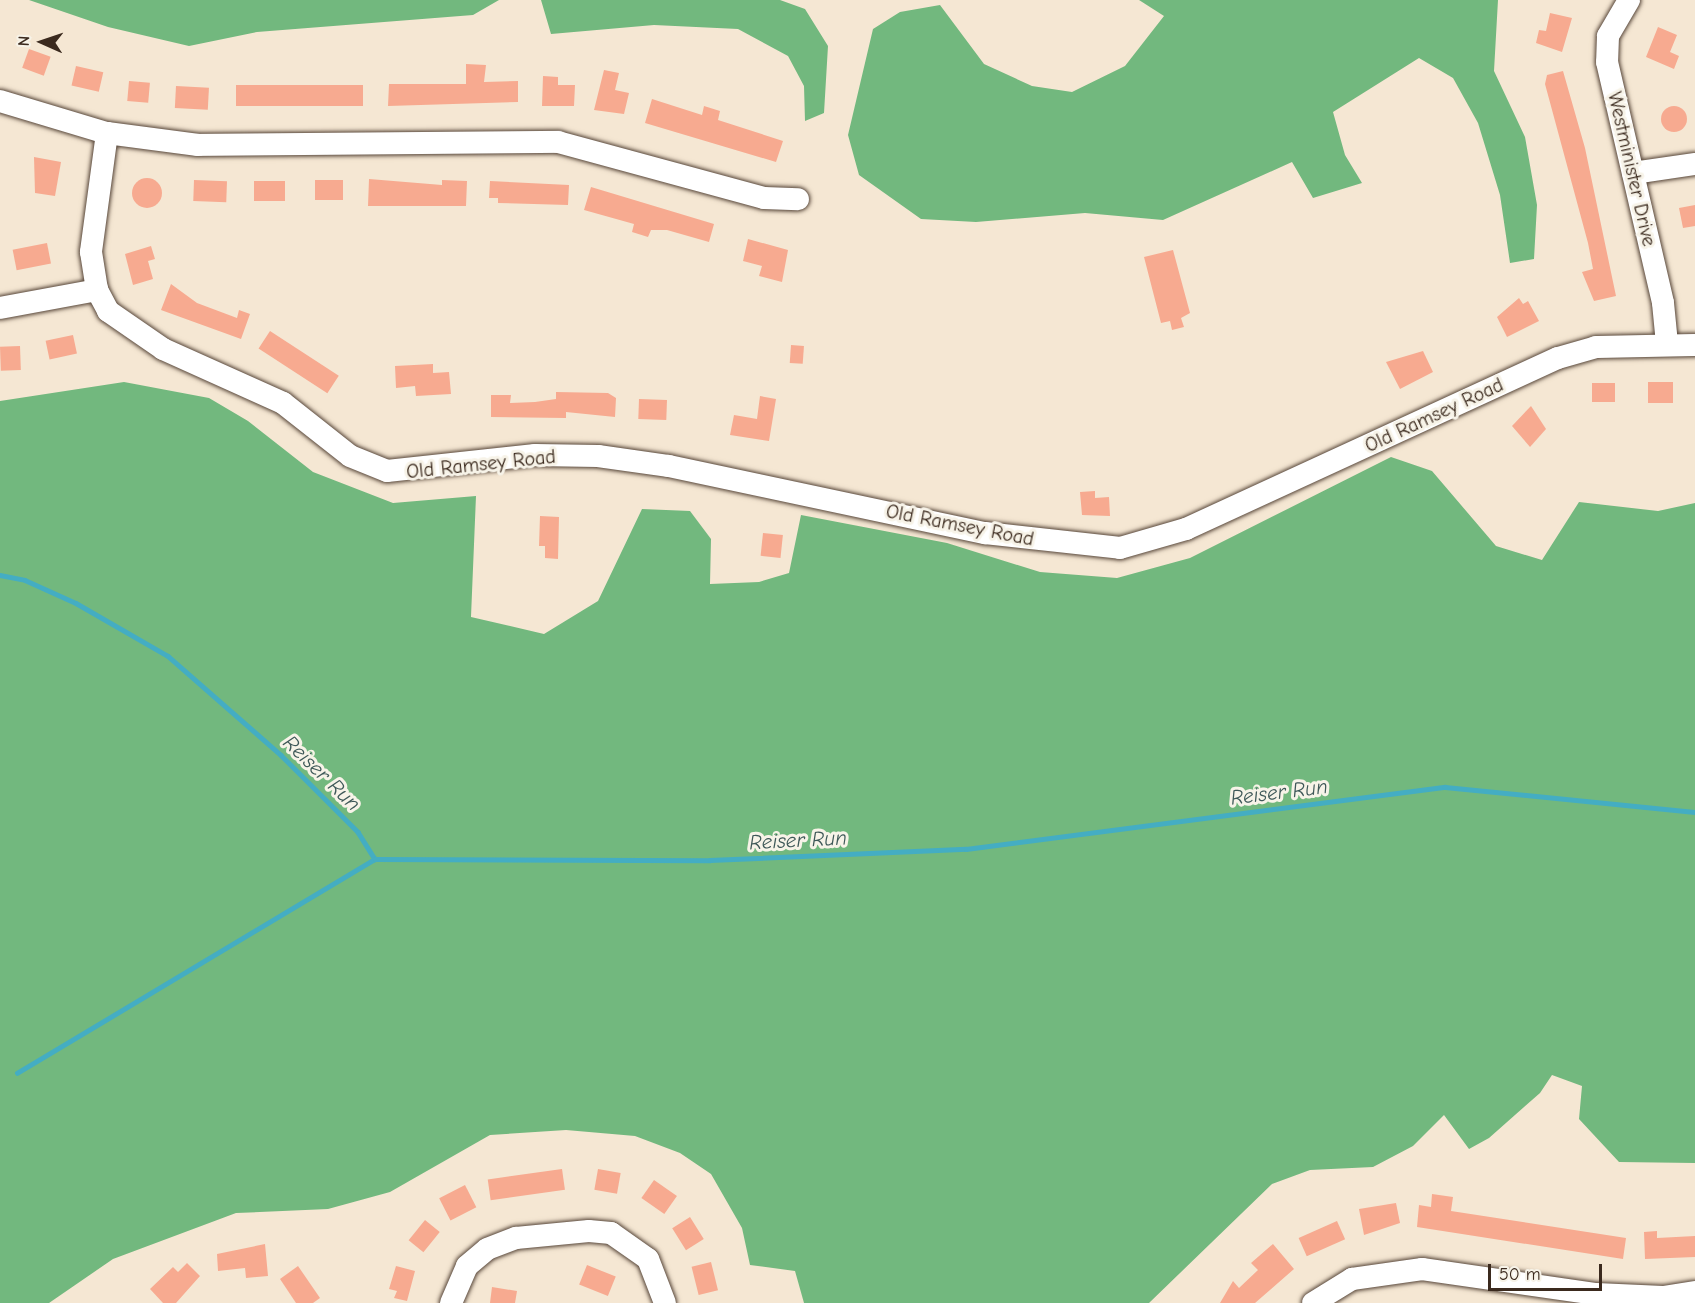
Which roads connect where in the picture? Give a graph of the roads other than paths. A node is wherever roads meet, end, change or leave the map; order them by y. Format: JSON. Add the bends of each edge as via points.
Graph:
{"nodes":[{"id":1,"x":1629,"y":0,"type":"edge"},
{"id":2,"x":0,"y":101,"type":"edge"},
{"id":3,"x":107,"y":133,"type":"junction"},
{"id":4,"x":1695,"y":164,"type":"edge"},
{"id":5,"x":1633,"y":173,"type":"junction"},
{"id":6,"x":798,"y":200,"type":"dead end"},
{"id":7,"x":97,"y":290,"type":"junction"},
{"id":8,"x":0,"y":308,"type":"edge"},
{"id":9,"x":1667,"y":344,"type":"junction"},
{"id":10,"x":1695,"y":345,"type":"edge"},
{"id":11,"x":1695,"y":1292,"type":"edge"},
{"id":12,"x":451,"y":1303,"type":"edge"},
{"id":13,"x":665,"y":1303,"type":"edge"},
{"id":14,"x":1313,"y":1303,"type":"edge"}],
"edges":[{"from":1,"to":5,"type":"street","name":"Westminister Drive","via":[[1608,36],[1607,62]]},
{"from":2,"to":3,"type":"street"},
{"from":3,"to":6,"type":"street","via":[[198,145],[558,142],[764,198]]},
{"from":3,"to":7,"type":"street","via":[[92,223]]},
{"from":4,"to":5,"type":"street"},
{"from":5,"to":9,"type":"street","name":"Westminister Drive","via":[[1663,303]]},
{"from":7,"to":8,"type":"street"},
{"from":7,"to":9,"type":"street","name":"Old Ramsey Road","via":[[125,328],[163,350],[283,403],[365,464],[412,472],[535,455],[598,456],[669,466],[985,533],[1120,548],[1186,529],[1558,358],[1596,347]]},
{"from":9,"to":10,"type":"street","name":"Old Ramsey Road"},
{"from":11,"to":14,"type":"street","via":[[1663,1297],[1596,1294],[1422,1269],[1352,1279]]},
{"from":12,"to":13,"type":"street","via":[[467,1266],[487,1249],[516,1238],[589,1231],[611,1233],[648,1259]]}]}
